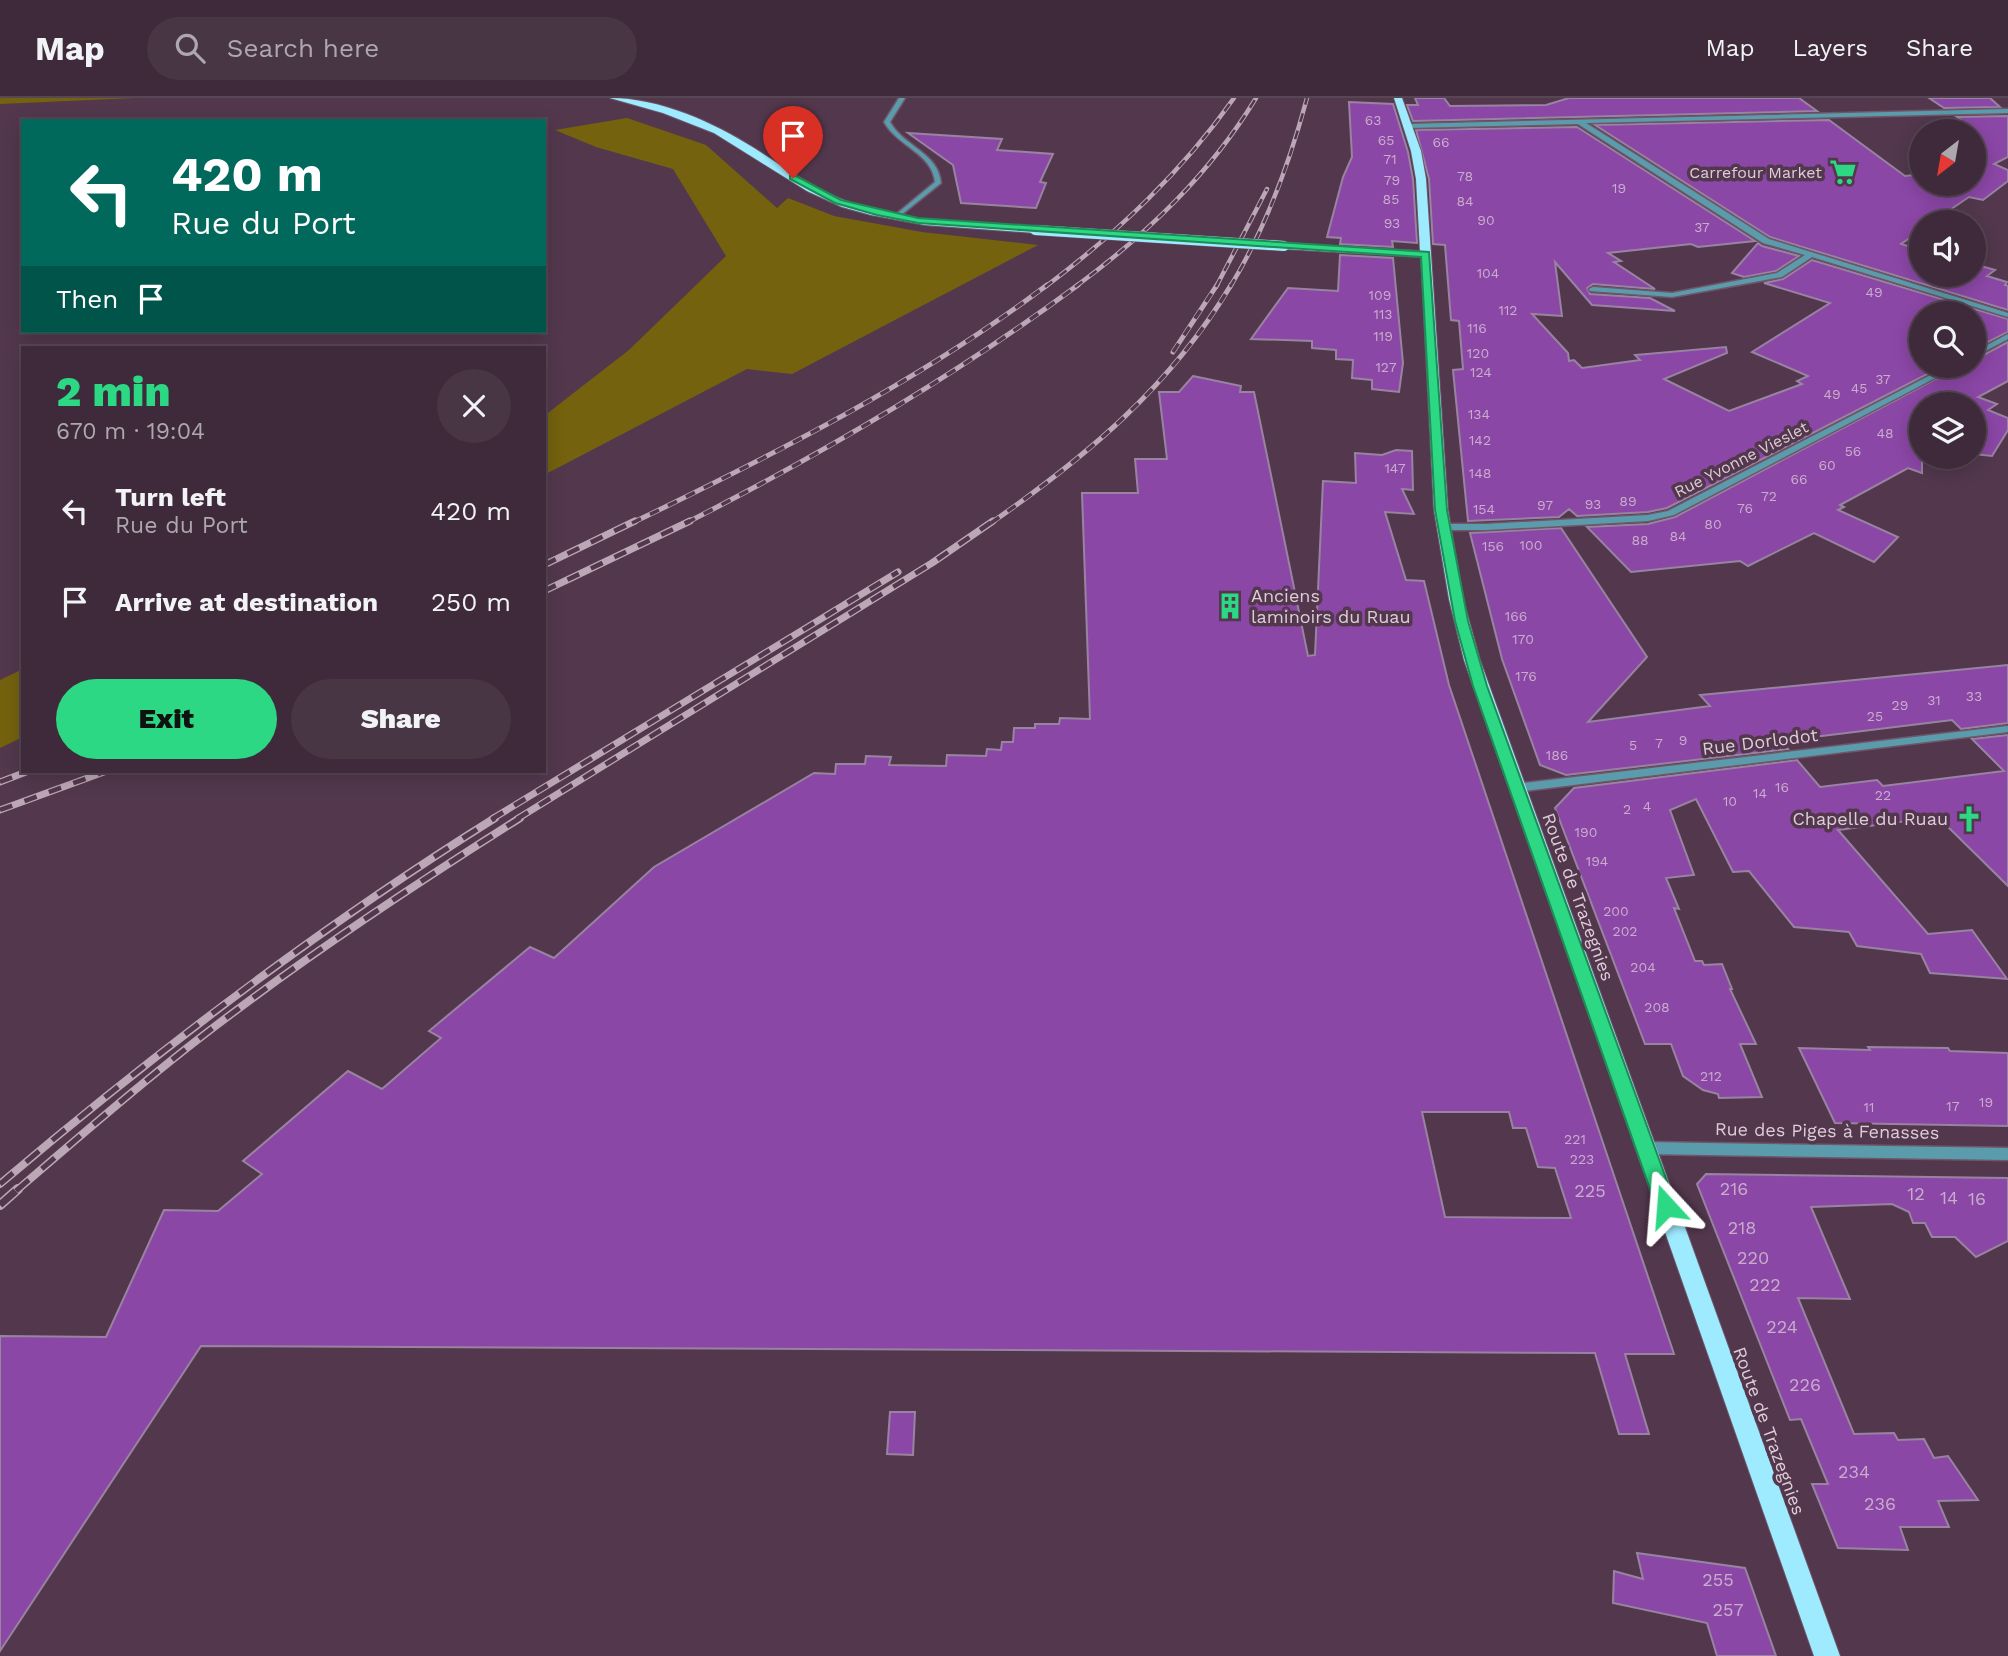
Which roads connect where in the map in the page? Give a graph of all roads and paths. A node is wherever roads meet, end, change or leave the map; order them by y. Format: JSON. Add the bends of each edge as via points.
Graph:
{"nodes":[{"id":1,"x":614,"y":98,"type":"edge"},
{"id":2,"x":902,"y":98,"type":"edge"},
{"id":3,"x":1398,"y":98,"type":"edge"},
{"id":4,"x":2008,"y":111,"type":"edge"},
{"id":5,"x":1578,"y":121,"type":"junction"},
{"id":6,"x":1408,"y":126,"type":"junction"},
{"id":7,"x":896,"y":217,"type":"junction"},
{"id":8,"x":1426,"y":254,"type":"junction"},
{"id":9,"x":1811,"y":256,"type":"junction"},
{"id":10,"x":1592,"y":289,"type":"dead end"},
{"id":11,"x":2008,"y":314,"type":"edge"},
{"id":12,"x":2008,"y":336,"type":"edge"},
{"id":13,"x":1986,"y":348,"type":"edge"},
{"id":14,"x":1931,"y":378,"type":"edge"},
{"id":15,"x":1443,"y":527,"type":"junction"},
{"id":16,"x":2008,"y":729,"type":"edge"},
{"id":17,"x":1516,"y":788,"type":"junction"},
{"id":18,"x":1646,"y":1148,"type":"junction"},
{"id":19,"x":2008,"y":1154,"type":"edge"},
{"id":20,"x":1827,"y":1656,"type":"edge"}],
"edges":[{"from":1,"to":7,"type":"main road","via":[[704,126],[747,147],[819,194]]},
{"from":2,"to":7,"type":"street","via":[[887,121],[891,132],[932,163],[939,183]]},
{"from":3,"to":6,"type":"main road","name":"Route de Trazegnies"},
{"from":4,"to":5,"type":"street"},
{"from":5,"to":6,"type":"street"},
{"from":5,"to":9,"type":"street","via":[[1766,241]]},
{"from":6,"to":8,"type":"main road","name":"Route de Trazegnies","via":[[1421,179]]},
{"from":7,"to":8,"type":"main road","bridge":true},
{"from":8,"to":15,"type":"main road","name":"Route de Trazegnies"},
{"from":9,"to":10,"type":"street","via":[[1779,275],[1672,295]]},
{"from":9,"to":11,"type":"street"},
{"from":12,"to":13,"type":"street"},
{"from":14,"to":15,"type":"street","name":"Rue Yvonne Vieslet","via":[[1671,513],[1648,518]]},
{"from":15,"to":17,"type":"main road","name":"Route de Trazegnies","via":[[1472,660]]},
{"from":16,"to":17,"type":"street","name":"Rue Dorlodot"},
{"from":17,"to":18,"type":"main road","name":"Route de Trazegnies"},
{"from":18,"to":19,"type":"street","name":"Rue des Piges à Fenasses"},
{"from":18,"to":20,"type":"main road","name":"Route de Trazegnies"}]}
